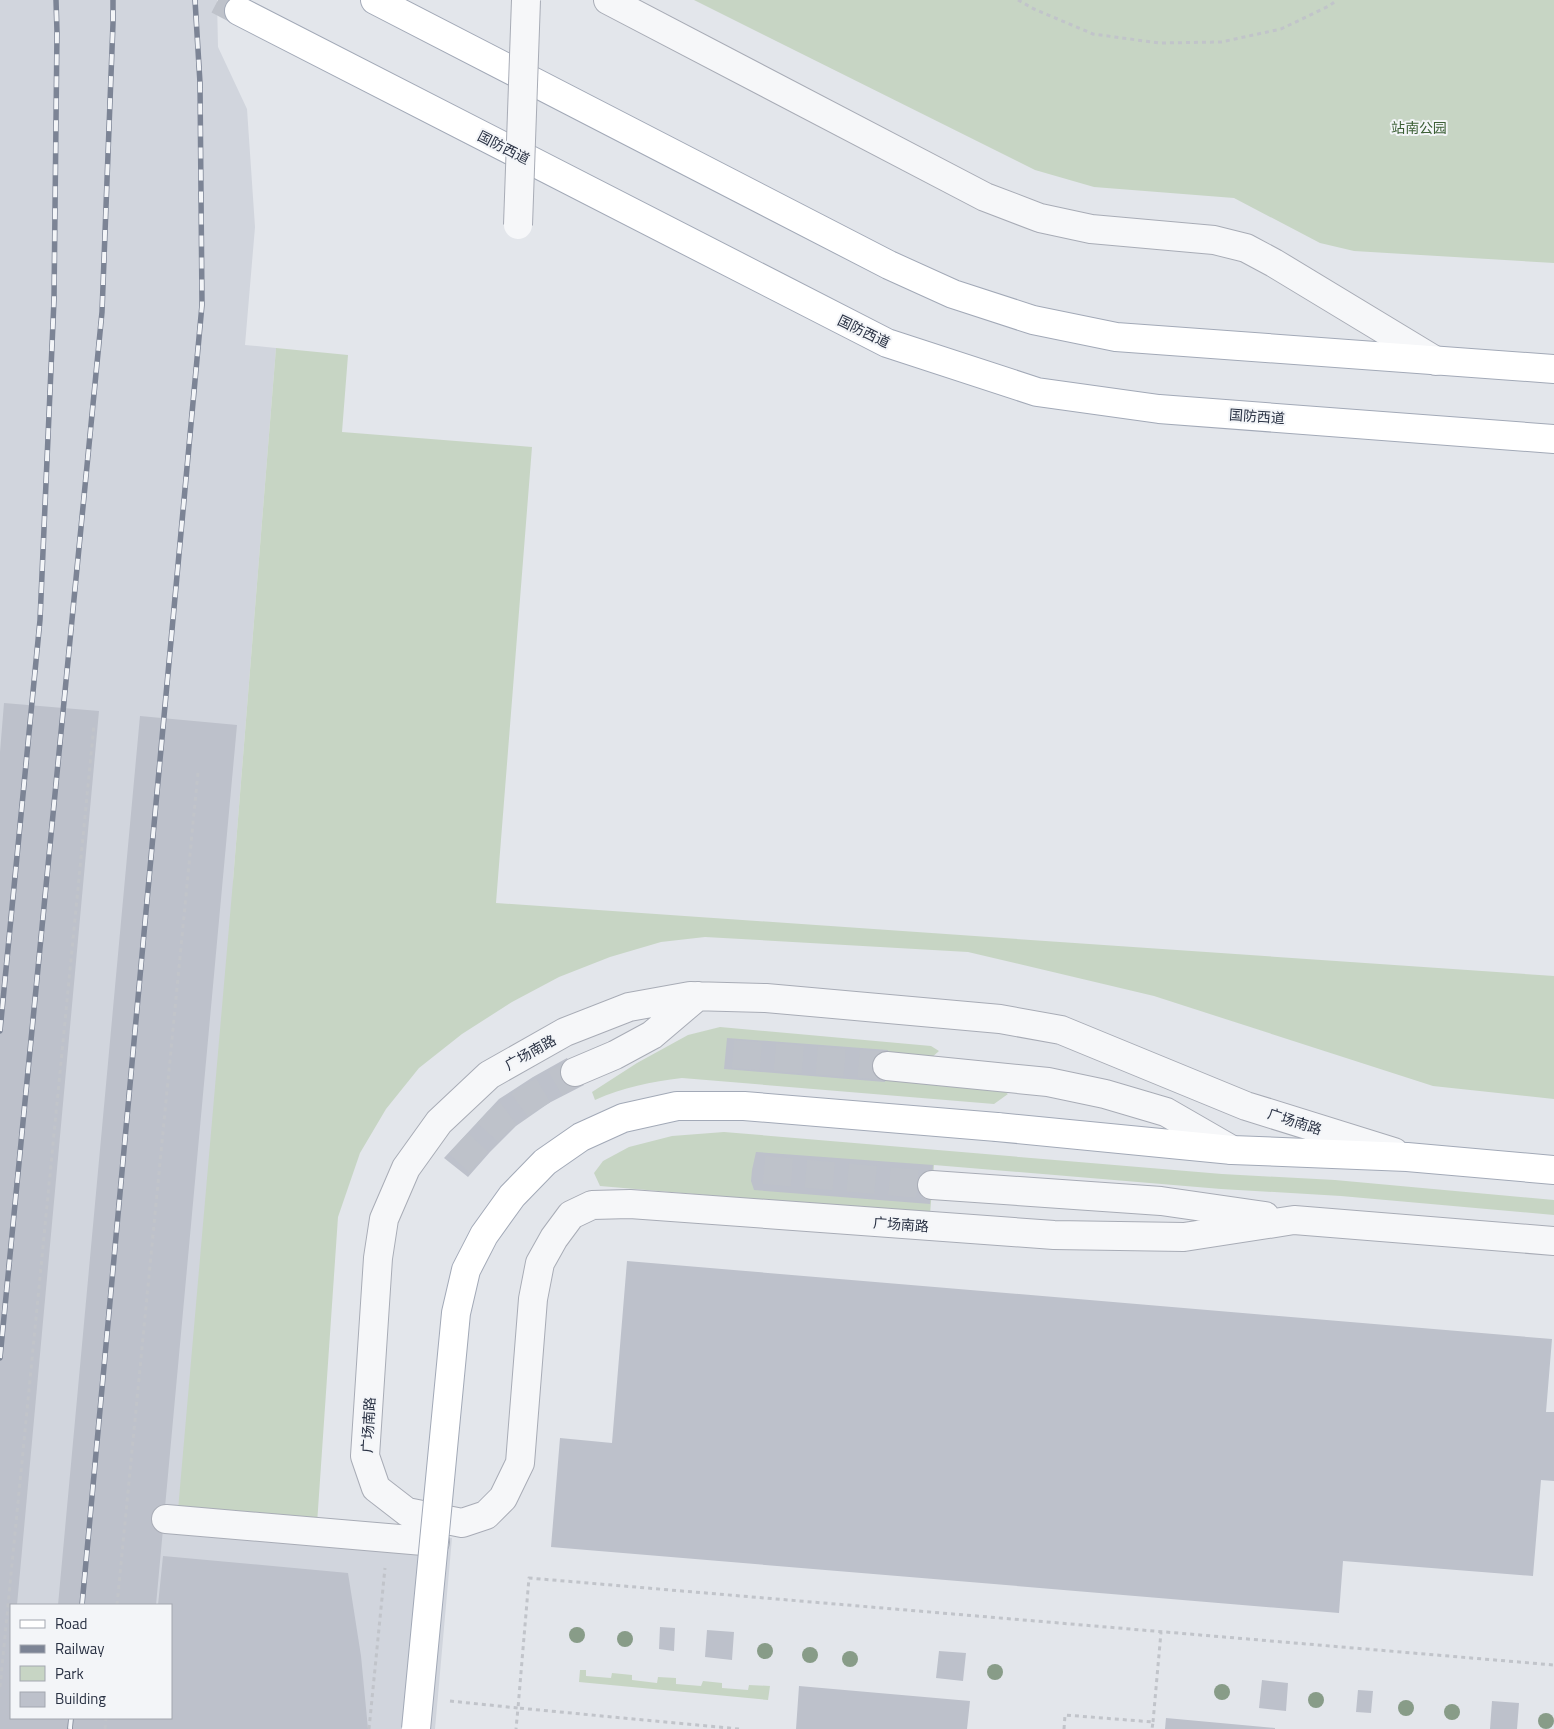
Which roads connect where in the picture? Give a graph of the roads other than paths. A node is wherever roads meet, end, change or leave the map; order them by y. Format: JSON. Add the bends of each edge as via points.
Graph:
{"nodes":[{"id":1,"x":376,"y":0,"type":"edge"},
{"id":2,"x":526,"y":0,"type":"edge"},
{"id":3,"x":608,"y":0,"type":"edge"},
{"id":4,"x":239,"y":11,"type":"tunnel mouth"},
{"id":5,"x":518,"y":225,"type":"dead end"},
{"id":6,"x":1436,"y":361,"type":"junction"},
{"id":7,"x":1554,"y":369,"type":"edge"},
{"id":8,"x":1554,"y":439,"type":"edge"},
{"id":9,"x":698,"y":996,"type":"junction"},
{"id":10,"x":886,"y":1066,"type":"tunnel mouth"},
{"id":11,"x":575,"y":1072,"type":"tunnel mouth"},
{"id":12,"x":1232,"y":1150,"type":"junction"},
{"id":13,"x":1407,"y":1157,"type":"junction"},
{"id":14,"x":1554,"y":1170,"type":"edge"},
{"id":15,"x":932,"y":1185,"type":"tunnel mouth"},
{"id":16,"x":1294,"y":1220,"type":"junction"},
{"id":17,"x":1554,"y":1241,"type":"edge"},
{"id":18,"x":166,"y":1519,"type":"dead end"},
{"id":19,"x":435,"y":1542,"type":"junction"},
{"id":20,"x":416,"y":1729,"type":"edge"}],
"edges":[{"from":1,"to":6,"type":"main road","via":[[880,260],[953,294],[1033,320],[1116,337]]},
{"from":2,"to":5,"type":"street","bridge":true},
{"from":3,"to":6,"type":"street","via":[[985,197],[1040,218],[1091,229],[1214,240],[1246,248]]},
{"from":4,"to":8,"type":"main road","name":"国防西道","via":[[887,343],[961,368],[1037,392],[1159,409]]},
{"from":6,"to":7,"type":"main road"},
{"from":9,"to":11,"type":"street","via":[[652,1034]]},
{"from":9,"to":13,"type":"street","name":"广场南路","via":[[766,998],[1000,1019],[1061,1030],[1246,1106]]},
{"from":9,"to":16,"type":"street","name":"广场南路","via":[[629,1007],[565,1032],[489,1075],[439,1122],[406,1168],[384,1219],[378,1258],[364,1456],[376,1488],[407,1512],[462,1523],[486,1515],[504,1498],[520,1463],[533,1299],[540,1263],[571,1215],[592,1205],[630,1204],[1054,1235],[1184,1237]]},
{"from":10,"to":12,"type":"street","via":[[1048,1082],[1105,1094],[1166,1112]]},
{"from":12,"to":13,"type":"main road"},
{"from":12,"to":19,"type":"main road","bridge":true,"via":[[744,1106],[677,1106],[623,1118],[581,1137],[545,1162],[512,1196],[484,1235],[466,1270],[456,1313]]},
{"from":13,"to":14,"type":"main road","name":"广场南路"},
{"from":15,"to":16,"type":"street","via":[[1161,1201]]},
{"from":16,"to":17,"type":"street","name":"广场南路"},
{"from":18,"to":19,"type":"street"},
{"from":19,"to":20,"type":"main road","bridge":true}]}
